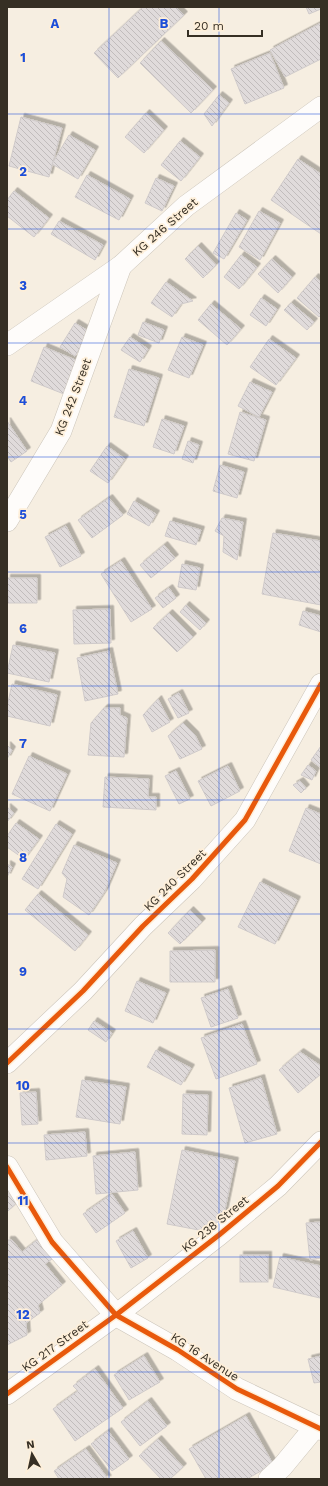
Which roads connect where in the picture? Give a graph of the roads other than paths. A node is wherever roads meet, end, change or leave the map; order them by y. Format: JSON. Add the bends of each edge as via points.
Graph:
{"nodes":[{"id":1,"x":321,"y":107,"type":"edge"},
{"id":2,"x":121,"y":266,"type":"junction"},
{"id":3,"x":7,"y":345,"type":"edge"},
{"id":4,"x":7,"y":520,"type":"edge"},
{"id":5,"x":321,"y":684,"type":"edge"},
{"id":6,"x":7,"y":1063,"type":"edge"},
{"id":7,"x":321,"y":1142,"type":"edge"},
{"id":8,"x":7,"y":1167,"type":"edge"},
{"id":9,"x":116,"y":1315,"type":"junction"},
{"id":10,"x":7,"y":1394,"type":"edge"},
{"id":11,"x":318,"y":1428,"type":"edge"},
{"id":12,"x":269,"y":1479,"type":"edge"}],
"edges":[{"from":1,"to":2,"type":"street","name":"KG 246 Street","via":[[186,206]]},
{"from":2,"to":3,"type":"street","name":"KG 246 Street"},
{"from":2,"to":4,"type":"street","name":"KG 242 Street","via":[[61,431]]},
{"from":5,"to":6,"type":"street","name":"KG 240 Street","via":[[245,820],[192,879],[143,926],[83,991]]},
{"from":7,"to":9,"type":"street","name":"KG 238 Street","via":[[278,1186],[220,1235]]},
{"from":8,"to":9,"type":"street","name":"KG 16 Avenue","via":[[52,1242]]},
{"from":9,"to":10,"type":"street","name":"KG 217 Street"},
{"from":9,"to":11,"type":"street","name":"KG 16 Avenue","via":[[178,1350],[237,1389]]},
{"from":11,"to":12,"type":"street"}]}
